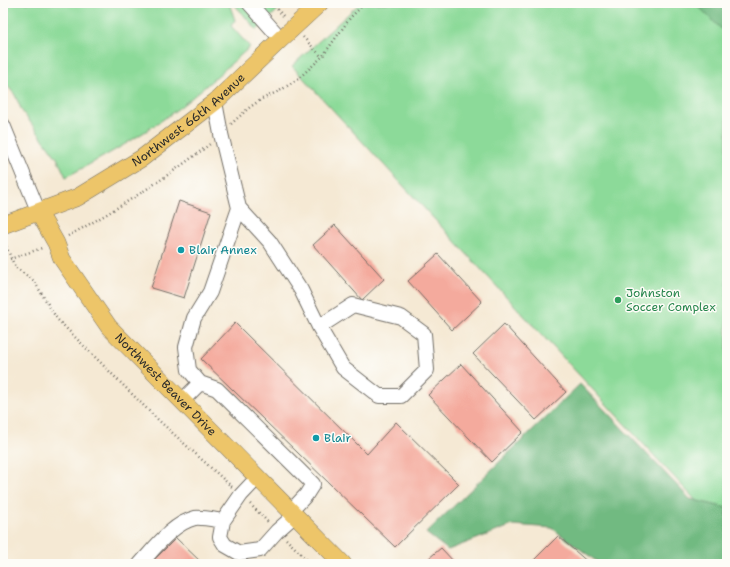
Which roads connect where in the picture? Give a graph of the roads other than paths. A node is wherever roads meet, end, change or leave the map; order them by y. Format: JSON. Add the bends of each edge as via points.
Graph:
{"nodes":[{"id":1,"x":249,"y":3,"type":"edge"},
{"id":2,"x":320,"y":3,"type":"edge"},
{"id":3,"x":281,"y":39,"type":"junction"},
{"id":4,"x":215,"y":102,"type":"junction"},
{"id":5,"x":3,"y":125,"type":"edge"},
{"id":6,"x":238,"y":208,"type":"junction"},
{"id":7,"x":39,"y":213,"type":"junction"},
{"id":8,"x":3,"y":225,"type":"edge"},
{"id":9,"x":319,"y":327,"type":"junction"},
{"id":10,"x":200,"y":382,"type":"junction"},
{"id":11,"x":182,"y":401,"type":"junction"},
{"id":12,"x":258,"y":478,"type":"junction"},
{"id":13,"x":293,"y":513,"type":"junction"},
{"id":14,"x":223,"y":521,"type":"junction"},
{"id":15,"x":140,"y":564,"type":"edge"},
{"id":16,"x":343,"y":564,"type":"edge"}],
"edges":[{"from":1,"to":3,"type":"street"},
{"from":2,"to":3,"type":"main road","name":"Northwest 66th Avenue"},
{"from":3,"to":4,"type":"main road","name":"Northwest 66th Avenue"},
{"from":4,"to":6,"type":"street"},
{"from":4,"to":7,"type":"main road","name":"Northwest 66th Avenue","via":[[142,158],[78,197]]},
{"from":5,"to":7,"type":"street"},
{"from":6,"to":9,"type":"street","via":[[270,242],[301,290]]},
{"from":6,"to":10,"type":"street","via":[[210,292],[194,318],[186,347],[189,370]]},
{"from":7,"to":8,"type":"main road"},
{"from":7,"to":11,"type":"main road","name":"Northwest Beaver Drive","via":[[62,259],[109,327]]},
{"from":9,"to":9,"type":"street","via":[[343,368],[378,396],[401,396],[427,370],[424,334],[401,317],[353,305]]},
{"from":10,"to":11,"type":"street"},
{"from":10,"to":13,"type":"street","via":[[217,389],[313,484]]},
{"from":11,"to":12,"type":"main road","name":"Northwest Beaver Drive"},
{"from":12,"to":13,"type":"main road","name":"Northwest Beaver Drive"},
{"from":12,"to":14,"type":"street","via":[[241,495]]},
{"from":13,"to":14,"type":"street","via":[[260,550],[239,553],[226,545],[220,537]]},
{"from":13,"to":16,"type":"main road","name":"Northwest Beaver Drive"},
{"from":14,"to":15,"type":"street","via":[[195,518],[180,525]]}]}
